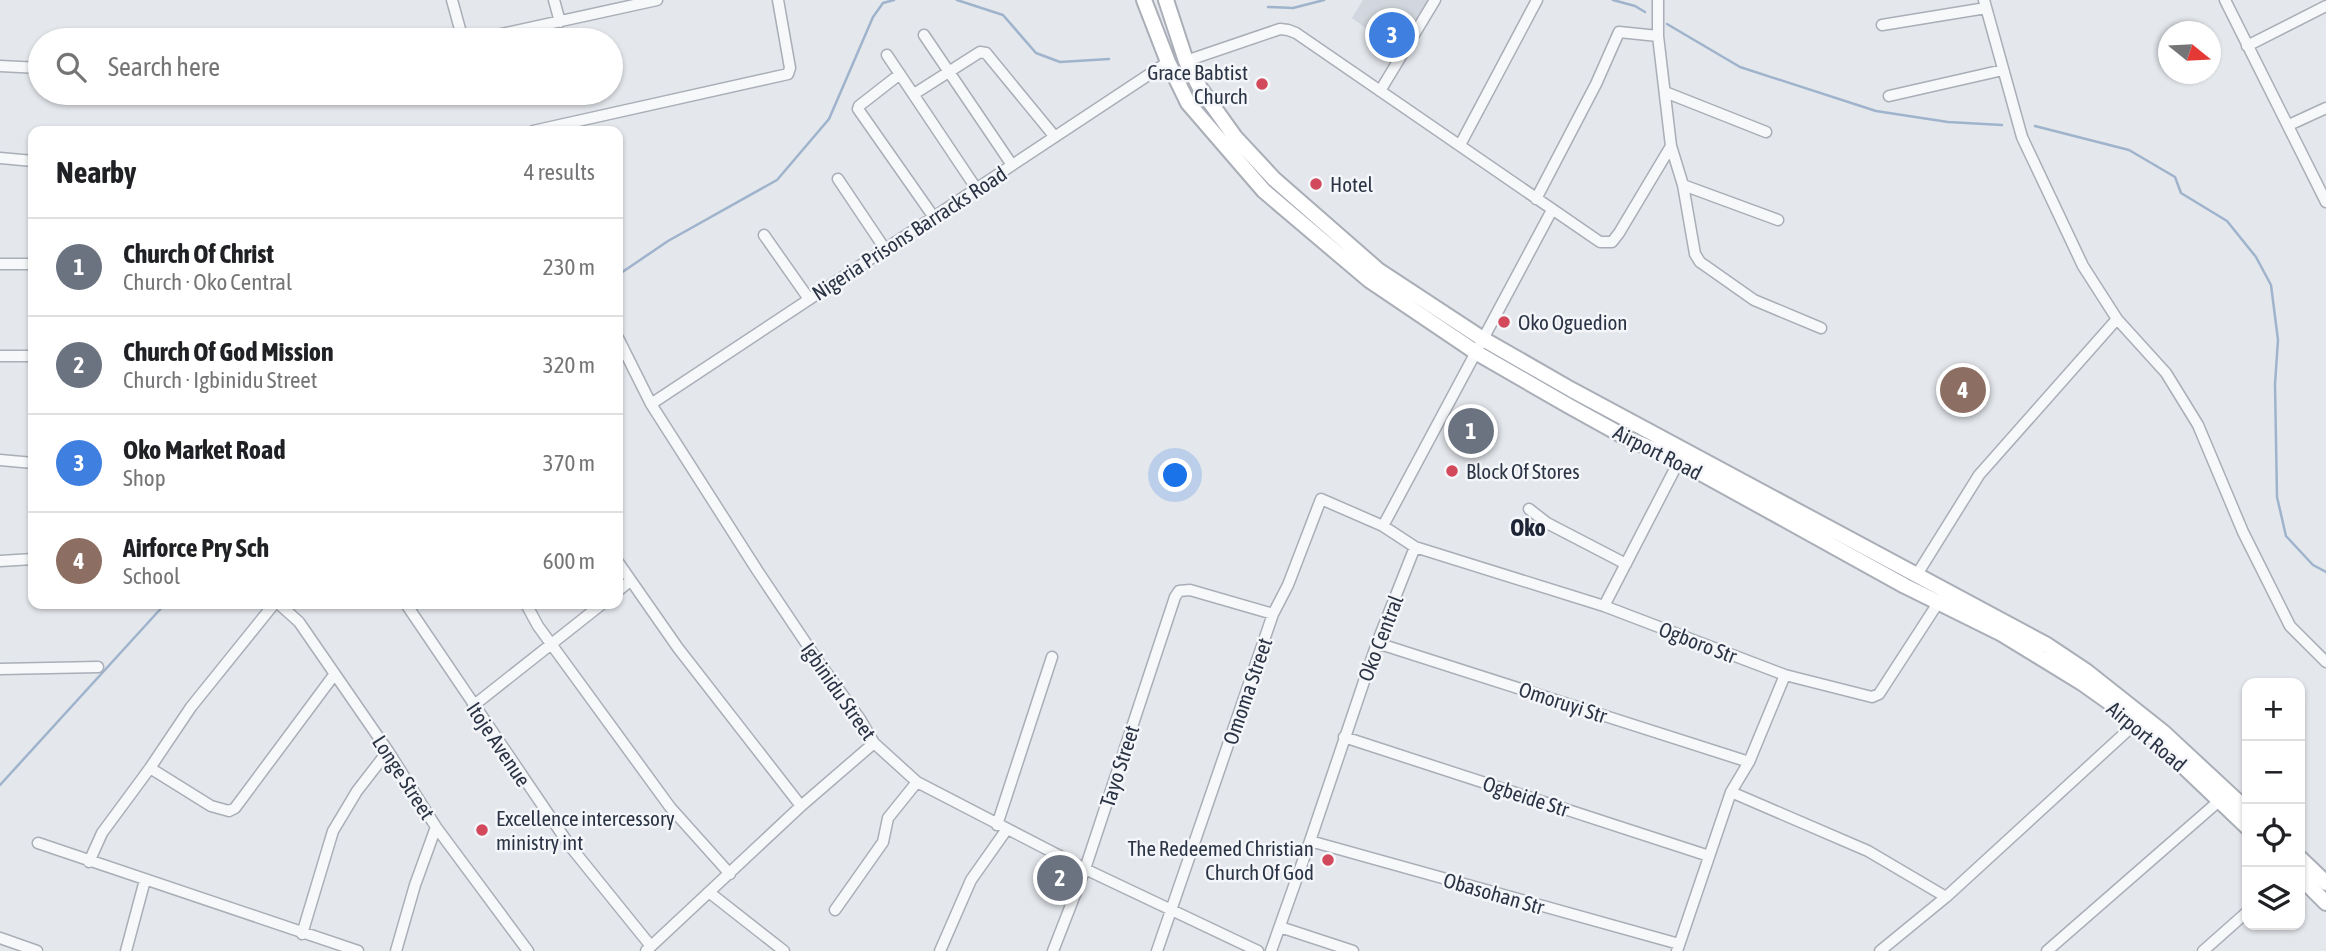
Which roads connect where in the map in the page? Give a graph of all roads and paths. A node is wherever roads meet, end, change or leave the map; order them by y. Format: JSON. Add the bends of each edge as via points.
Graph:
{"nodes":[{"id":1,"x":452,"y":0,"type":"edge"},
{"id":2,"x":554,"y":0,"type":"edge"},
{"id":3,"x":654,"y":0,"type":"edge"},
{"id":4,"x":778,"y":0,"type":"edge"},
{"id":5,"x":1144,"y":0,"type":"edge"},
{"id":6,"x":1166,"y":0,"type":"edge"},
{"id":7,"x":1435,"y":0,"type":"edge"},
{"id":8,"x":1537,"y":0,"type":"edge"},
{"id":9,"x":1658,"y":0,"type":"edge"},
{"id":10,"x":2225,"y":0,"type":"edge"},
{"id":11,"x":1985,"y":4,"type":"edge"},
{"id":12,"x":2326,"y":6,"type":"edge"},
{"id":13,"x":560,"y":22,"type":"junction"},
{"id":14,"x":1882,"y":25,"type":"dead end"},
{"id":15,"x":460,"y":28,"type":"edge"},
{"id":16,"x":531,"y":28,"type":"edge"},
{"id":17,"x":925,"y":35,"type":"dead end"},
{"id":18,"x":1658,"y":36,"type":"junction"},
{"id":19,"x":2247,"y":46,"type":"junction"},
{"id":20,"x":887,"y":55,"type":"dead end"},
{"id":21,"x":1186,"y":61,"type":"junction"},
{"id":22,"x":1168,"y":62,"type":"junction"},
{"id":23,"x":0,"y":66,"type":"edge"},
{"id":24,"x":28,"y":67,"type":"edge"},
{"id":25,"x":2003,"y":70,"type":"junction"},
{"id":26,"x":949,"y":71,"type":"junction"},
{"id":27,"x":900,"y":74,"type":"junction"},
{"id":28,"x":1380,"y":90,"type":"junction"},
{"id":29,"x":1665,"y":92,"type":"junction"},
{"id":30,"x":914,"y":94,"type":"junction"},
{"id":31,"x":1889,"y":96,"type":"dead end"},
{"id":32,"x":2326,"y":108,"type":"edge"},
{"id":33,"x":2289,"y":125,"type":"junction"},
{"id":34,"x":555,"y":126,"type":"edge"},
{"id":35,"x":1766,"y":132,"type":"dead end"},
{"id":36,"x":1055,"y":137,"type":"junction"},
{"id":37,"x":1460,"y":145,"type":"junction"},
{"id":38,"x":1671,"y":146,"type":"junction"},
{"id":39,"x":0,"y":158,"type":"edge"},
{"id":40,"x":28,"y":161,"type":"edge"},
{"id":41,"x":1012,"y":165,"type":"junction"},
{"id":42,"x":838,"y":179,"type":"dead end"},
{"id":43,"x":1683,"y":185,"type":"junction"},
{"id":44,"x":976,"y":188,"type":"junction"},
{"id":45,"x":1536,"y":199,"type":"junction"},
{"id":46,"x":2326,"y":202,"type":"edge"},
{"id":47,"x":1552,"y":210,"type":"junction"},
{"id":48,"x":933,"y":216,"type":"junction"},
{"id":49,"x":1778,"y":220,"type":"dead end"},
{"id":50,"x":764,"y":235,"type":"dead end"},
{"id":51,"x":885,"y":249,"type":"junction"},
{"id":52,"x":0,"y":264,"type":"edge"},
{"id":53,"x":28,"y":264,"type":"edge"},
{"id":54,"x":809,"y":299,"type":"junction"},
{"id":55,"x":2117,"y":319,"type":"junction"},
{"id":56,"x":1821,"y":328,"type":"dead end"},
{"id":57,"x":1483,"y":339,"type":"junction"},
{"id":58,"x":623,"y":348,"type":"edge"},
{"id":59,"x":1477,"y":354,"type":"junction"},
{"id":60,"x":0,"y":356,"type":"edge"},
{"id":61,"x":28,"y":356,"type":"edge"},
{"id":62,"x":651,"y":404,"type":"junction"},
{"id":63,"x":0,"y":460,"type":"edge"},
{"id":64,"x":1679,"y":461,"type":"junction"},
{"id":65,"x":28,"y":463,"type":"edge"},
{"id":66,"x":1529,"y":509,"type":"dead end"},
{"id":67,"x":1383,"y":526,"type":"junction"},
{"id":68,"x":1415,"y":547,"type":"junction"},
{"id":69,"x":28,"y":559,"type":"edge"},
{"id":70,"x":0,"y":561,"type":"edge"},
{"id":71,"x":1626,"y":565,"type":"junction"},
{"id":72,"x":623,"y":570,"type":"edge"},
{"id":73,"x":1916,"y":576,"type":"junction"},
{"id":74,"x":630,"y":581,"type":"junction"},
{"id":75,"x":623,"y":587,"type":"edge"},
{"id":76,"x":1938,"y":603,"type":"junction"},
{"id":77,"x":1604,"y":606,"type":"junction"},
{"id":78,"x":273,"y":609,"type":"edge"},
{"id":79,"x":283,"y":609,"type":"edge"},
{"id":80,"x":409,"y":609,"type":"edge"},
{"id":81,"x":529,"y":609,"type":"edge"},
{"id":82,"x":596,"y":609,"type":"edge"},
{"id":83,"x":1273,"y":614,"type":"junction"},
{"id":84,"x":1377,"y":643,"type":"junction"},
{"id":85,"x":552,"y":645,"type":"junction"},
{"id":86,"x":1052,"y":657,"type":"dead end"},
{"id":87,"x":2326,"y":662,"type":"edge"},
{"id":88,"x":98,"y":667,"type":"dead end"},
{"id":89,"x":0,"y":669,"type":"edge"},
{"id":90,"x":334,"y":675,"type":"junction"},
{"id":91,"x":1785,"y":675,"type":"junction"},
{"id":92,"x":473,"y":706,"type":"junction"},
{"id":93,"x":2137,"y":722,"type":"junction"},
{"id":94,"x":1343,"y":737,"type":"junction"},
{"id":95,"x":874,"y":743,"type":"junction"},
{"id":96,"x":388,"y":751,"type":"junction"},
{"id":97,"x":1749,"y":762,"type":"junction"},
{"id":98,"x":150,"y":768,"type":"junction"},
{"id":99,"x":917,"y":782,"type":"junction"},
{"id":100,"x":1731,"y":792,"type":"junction"},
{"id":101,"x":2219,"y":801,"type":"junction"},
{"id":102,"x":2242,"y":805,"type":"edge"},
{"id":103,"x":801,"y":806,"type":"junction"},
{"id":104,"x":2242,"y":822,"type":"edge"},
{"id":105,"x":436,"y":827,"type":"junction"},
{"id":106,"x":1002,"y":827,"type":"junction"},
{"id":107,"x":1310,"y":841,"type":"junction"},
{"id":108,"x":37,"y":843,"type":"dead end"},
{"id":109,"x":1709,"y":856,"type":"junction"},
{"id":110,"x":89,"y":862,"type":"junction"},
{"id":111,"x":2305,"y":863,"type":"edge"},
{"id":112,"x":1084,"y":869,"type":"junction"},
{"id":113,"x":730,"y":874,"type":"junction"},
{"id":114,"x":145,"y":880,"type":"junction"},
{"id":115,"x":2305,"y":882,"type":"edge"},
{"id":116,"x":2326,"y":883,"type":"edge"},
{"id":117,"x":710,"y":893,"type":"junction"},
{"id":118,"x":1946,"y":897,"type":"junction"},
{"id":119,"x":2326,"y":903,"type":"edge"},
{"id":120,"x":835,"y":910,"type":"dead end"},
{"id":121,"x":1172,"y":910,"type":"junction"},
{"id":122,"x":2242,"y":916,"type":"edge"},
{"id":123,"x":1280,"y":927,"type":"junction"},
{"id":124,"x":302,"y":934,"type":"junction"},
{"id":125,"x":0,"y":938,"type":"edge"},
{"id":126,"x":648,"y":948,"type":"edge"},
{"id":127,"x":1678,"y":948,"type":"edge"},
{"id":128,"x":37,"y":951,"type":"edge"},
{"id":129,"x":126,"y":951,"type":"edge"},
{"id":130,"x":358,"y":951,"type":"edge"},
{"id":131,"x":396,"y":951,"type":"edge"},
{"id":132,"x":528,"y":951,"type":"edge"},
{"id":133,"x":784,"y":951,"type":"edge"},
{"id":134,"x":940,"y":951,"type":"edge"},
{"id":135,"x":1052,"y":951,"type":"edge"},
{"id":136,"x":1157,"y":951,"type":"edge"},
{"id":137,"x":1258,"y":951,"type":"edge"},
{"id":138,"x":1270,"y":951,"type":"edge"},
{"id":139,"x":1353,"y":951,"type":"edge"},
{"id":140,"x":1880,"y":951,"type":"edge"},
{"id":141,"x":2047,"y":951,"type":"edge"},
{"id":142,"x":2203,"y":951,"type":"edge"}],
"edges":[{"from":1,"to":15,"type":"street"},
{"from":2,"to":13,"type":"street"},
{"from":3,"to":13,"type":"street"},
{"from":4,"to":34,"type":"street","via":[[788,74]]},
{"from":5,"to":22,"type":"main road","name":"Airport Road"},
{"from":6,"to":21,"type":"main road","name":"Airport Road"},
{"from":7,"to":28,"type":"street"},
{"from":8,"to":37,"type":"street"},
{"from":9,"to":18,"type":"street"},
{"from":10,"to":19,"type":"street"},
{"from":11,"to":14,"type":"street"},
{"from":11,"to":25,"type":"street"},
{"from":12,"to":19,"type":"street"},
{"from":13,"to":16,"type":"street"},
{"from":17,"to":26,"type":"street"},
{"from":18,"to":29,"type":"street"},
{"from":18,"to":45,"type":"street","via":[[1619,33]]},
{"from":19,"to":33,"type":"street"},
{"from":20,"to":27,"type":"street"},
{"from":21,"to":28,"type":"street","via":[[1288,30]]},
{"from":21,"to":57,"type":"main road","name":"Airport Road","via":[[1228,127],[1274,179],[1378,271]]},
{"from":22,"to":36,"type":"street","name":"Nigeria Prisons Barracks Road"},
{"from":22,"to":59,"type":"main road","name":"Airport Road","via":[[1188,103],[1264,191],[1369,281]]},
{"from":23,"to":24,"type":"street"},
{"from":25,"to":31,"type":"street"},
{"from":25,"to":55,"type":"street","via":[[2022,137],[2082,266]]},
{"from":26,"to":30,"type":"street"},
{"from":26,"to":36,"type":"street","via":[[980,52],[986,53]]},
{"from":26,"to":41,"type":"street"},
{"from":27,"to":30,"type":"street"},
{"from":27,"to":48,"type":"street","via":[[858,109]]},
{"from":28,"to":37,"type":"street"},
{"from":29,"to":35,"type":"street"},
{"from":29,"to":38,"type":"street"},
{"from":30,"to":44,"type":"street"},
{"from":32,"to":33,"type":"street"},
{"from":33,"to":46,"type":"street"},
{"from":36,"to":41,"type":"street","name":"Nigeria Prisons Barracks Road"},
{"from":37,"to":45,"type":"street"},
{"from":38,"to":43,"type":"street"},
{"from":38,"to":47,"type":"street","via":[[1612,242],[1600,242]]},
{"from":39,"to":40,"type":"street"},
{"from":41,"to":44,"type":"street","name":"Nigeria Prisons Barracks Road"},
{"from":42,"to":51,"type":"street"},
{"from":43,"to":49,"type":"street"},
{"from":43,"to":56,"type":"street","via":[[1700,262],[1755,300]]},
{"from":44,"to":48,"type":"street","name":"Nigeria Prisons Barracks Road"},
{"from":45,"to":47,"type":"street"},
{"from":47,"to":57,"type":"street"},
{"from":48,"to":51,"type":"street","name":"Nigeria Prisons Barracks Road"},
{"from":50,"to":54,"type":"street"},
{"from":51,"to":54,"type":"street","name":"Nigeria Prisons Barracks Road"},
{"from":52,"to":53,"type":"street"},
{"from":54,"to":62,"type":"street","name":"Nigeria Prisons Barracks Road"},
{"from":55,"to":73,"type":"street","via":[[1979,475]]},
{"from":55,"to":87,"type":"street","via":[[2166,373],[2198,425],[2243,532],[2290,626]]},
{"from":57,"to":59,"type":"street"},
{"from":57,"to":73,"type":"main road","name":"Airport Road"},
{"from":58,"to":62,"type":"street","name":"Igbinidu Street"},
{"from":59,"to":64,"type":"main road","name":"Airport Road","via":[[1627,438]]},
{"from":59,"to":67,"type":"street"},
{"from":60,"to":61,"type":"street"},
{"from":62,"to":95,"type":"street","name":"Igbinidu Street"},
{"from":63,"to":65,"type":"street"},
{"from":64,"to":71,"type":"street"},
{"from":64,"to":76,"type":"main road","name":"Airport Road"},
{"from":66,"to":71,"type":"street"},
{"from":67,"to":68,"type":"street"},
{"from":67,"to":83,"type":"street","name":"Omoma Street","via":[[1321,499]]},
{"from":68,"to":77,"type":"street","name":"Ogboro Str"},
{"from":68,"to":84,"type":"street","name":"Oko Central"},
{"from":69,"to":70,"type":"street"},
{"from":71,"to":77,"type":"street"},
{"from":72,"to":74,"type":"street"},
{"from":73,"to":102,"type":"main road","name":"Airport Road","via":[[2010,624],[2086,671],[2185,750]]},
{"from":74,"to":75,"type":"street"},
{"from":74,"to":103,"type":"street"},
{"from":76,"to":91,"type":"street","name":"Ogboro Str","via":[[1879,694],[1872,697]]},
{"from":76,"to":93,"type":"main road","name":"Airport Road","via":[[2011,640]]},
{"from":77,"to":91,"type":"street","name":"Ogboro Str"},
{"from":78,"to":98,"type":"street","via":[[191,707]]},
{"from":79,"to":90,"type":"street","name":"Longe Street","via":[[299,622]]},
{"from":80,"to":92,"type":"street","name":"Itoje Avenue"},
{"from":81,"to":85,"type":"street"},
{"from":82,"to":85,"type":"street"},
{"from":83,"to":112,"type":"street","name":"Tayo Street","via":[[1190,590],[1179,591]]},
{"from":83,"to":121,"type":"street","name":"Omoma Street"},
{"from":84,"to":94,"type":"street","name":"Oko Central"},
{"from":84,"to":97,"type":"street","name":"Omoruyi Str"},
{"from":85,"to":92,"type":"street"},
{"from":85,"to":113,"type":"street","via":[[670,807]]},
{"from":86,"to":106,"type":"street"},
{"from":88,"to":89,"type":"street"},
{"from":90,"to":96,"type":"street","name":"Longe Street"},
{"from":90,"to":98,"type":"street","via":[[235,808],[211,806]]},
{"from":91,"to":97,"type":"street"},
{"from":92,"to":126,"type":"street","name":"Itoje Avenue"},
{"from":93,"to":101,"type":"main road","name":"Airport Road"},
{"from":93,"to":118,"type":"street"},
{"from":94,"to":107,"type":"street","name":"Oko Central"},
{"from":94,"to":109,"type":"street","name":"Ogbeide Str"},
{"from":95,"to":99,"type":"street","name":"Igbinidu Street"},
{"from":95,"to":103,"type":"street"},
{"from":96,"to":105,"type":"street","name":"Longe Street"},
{"from":96,"to":124,"type":"street","via":[[333,831]]},
{"from":97,"to":100,"type":"street"},
{"from":98,"to":110,"type":"street","via":[[102,833]]},
{"from":99,"to":106,"type":"street","name":"Igbinidu Street"},
{"from":99,"to":120,"type":"street","via":[[888,818],[883,842]]},
{"from":100,"to":109,"type":"street"},
{"from":100,"to":118,"type":"street","via":[[1868,851]]},
{"from":101,"to":104,"type":"main road","name":"Airport Road"},
{"from":101,"to":141,"type":"street"},
{"from":103,"to":113,"type":"street"},
{"from":105,"to":131,"type":"street"},
{"from":105,"to":132,"type":"street","name":"Longe Street"},
{"from":106,"to":112,"type":"street","name":"Igbinidu Street"},
{"from":106,"to":134,"type":"street","via":[[971,880]]},
{"from":107,"to":123,"type":"street","name":"Oko Central"},
{"from":107,"to":127,"type":"street","name":"Obasohan Str"},
{"from":108,"to":110,"type":"street"},
{"from":109,"to":127,"type":"street"},
{"from":110,"to":114,"type":"street"},
{"from":111,"to":116,"type":"main road"},
{"from":112,"to":121,"type":"street","name":"Igbinidu Street"},
{"from":112,"to":135,"type":"street","name":"Tayo Street"},
{"from":113,"to":117,"type":"street"},
{"from":114,"to":124,"type":"street"},
{"from":114,"to":129,"type":"street"},
{"from":115,"to":119,"type":"main road"},
{"from":117,"to":126,"type":"street"},
{"from":117,"to":133,"type":"street"},
{"from":118,"to":140,"type":"street"},
{"from":121,"to":136,"type":"street","name":"Omoma Street"},
{"from":121,"to":137,"type":"street","name":"Igbinidu Street"},
{"from":122,"to":142,"type":"street"},
{"from":123,"to":138,"type":"street","name":"Oko Central"},
{"from":123,"to":139,"type":"street"},
{"from":124,"to":130,"type":"street"},
{"from":125,"to":128,"type":"street"}]}
